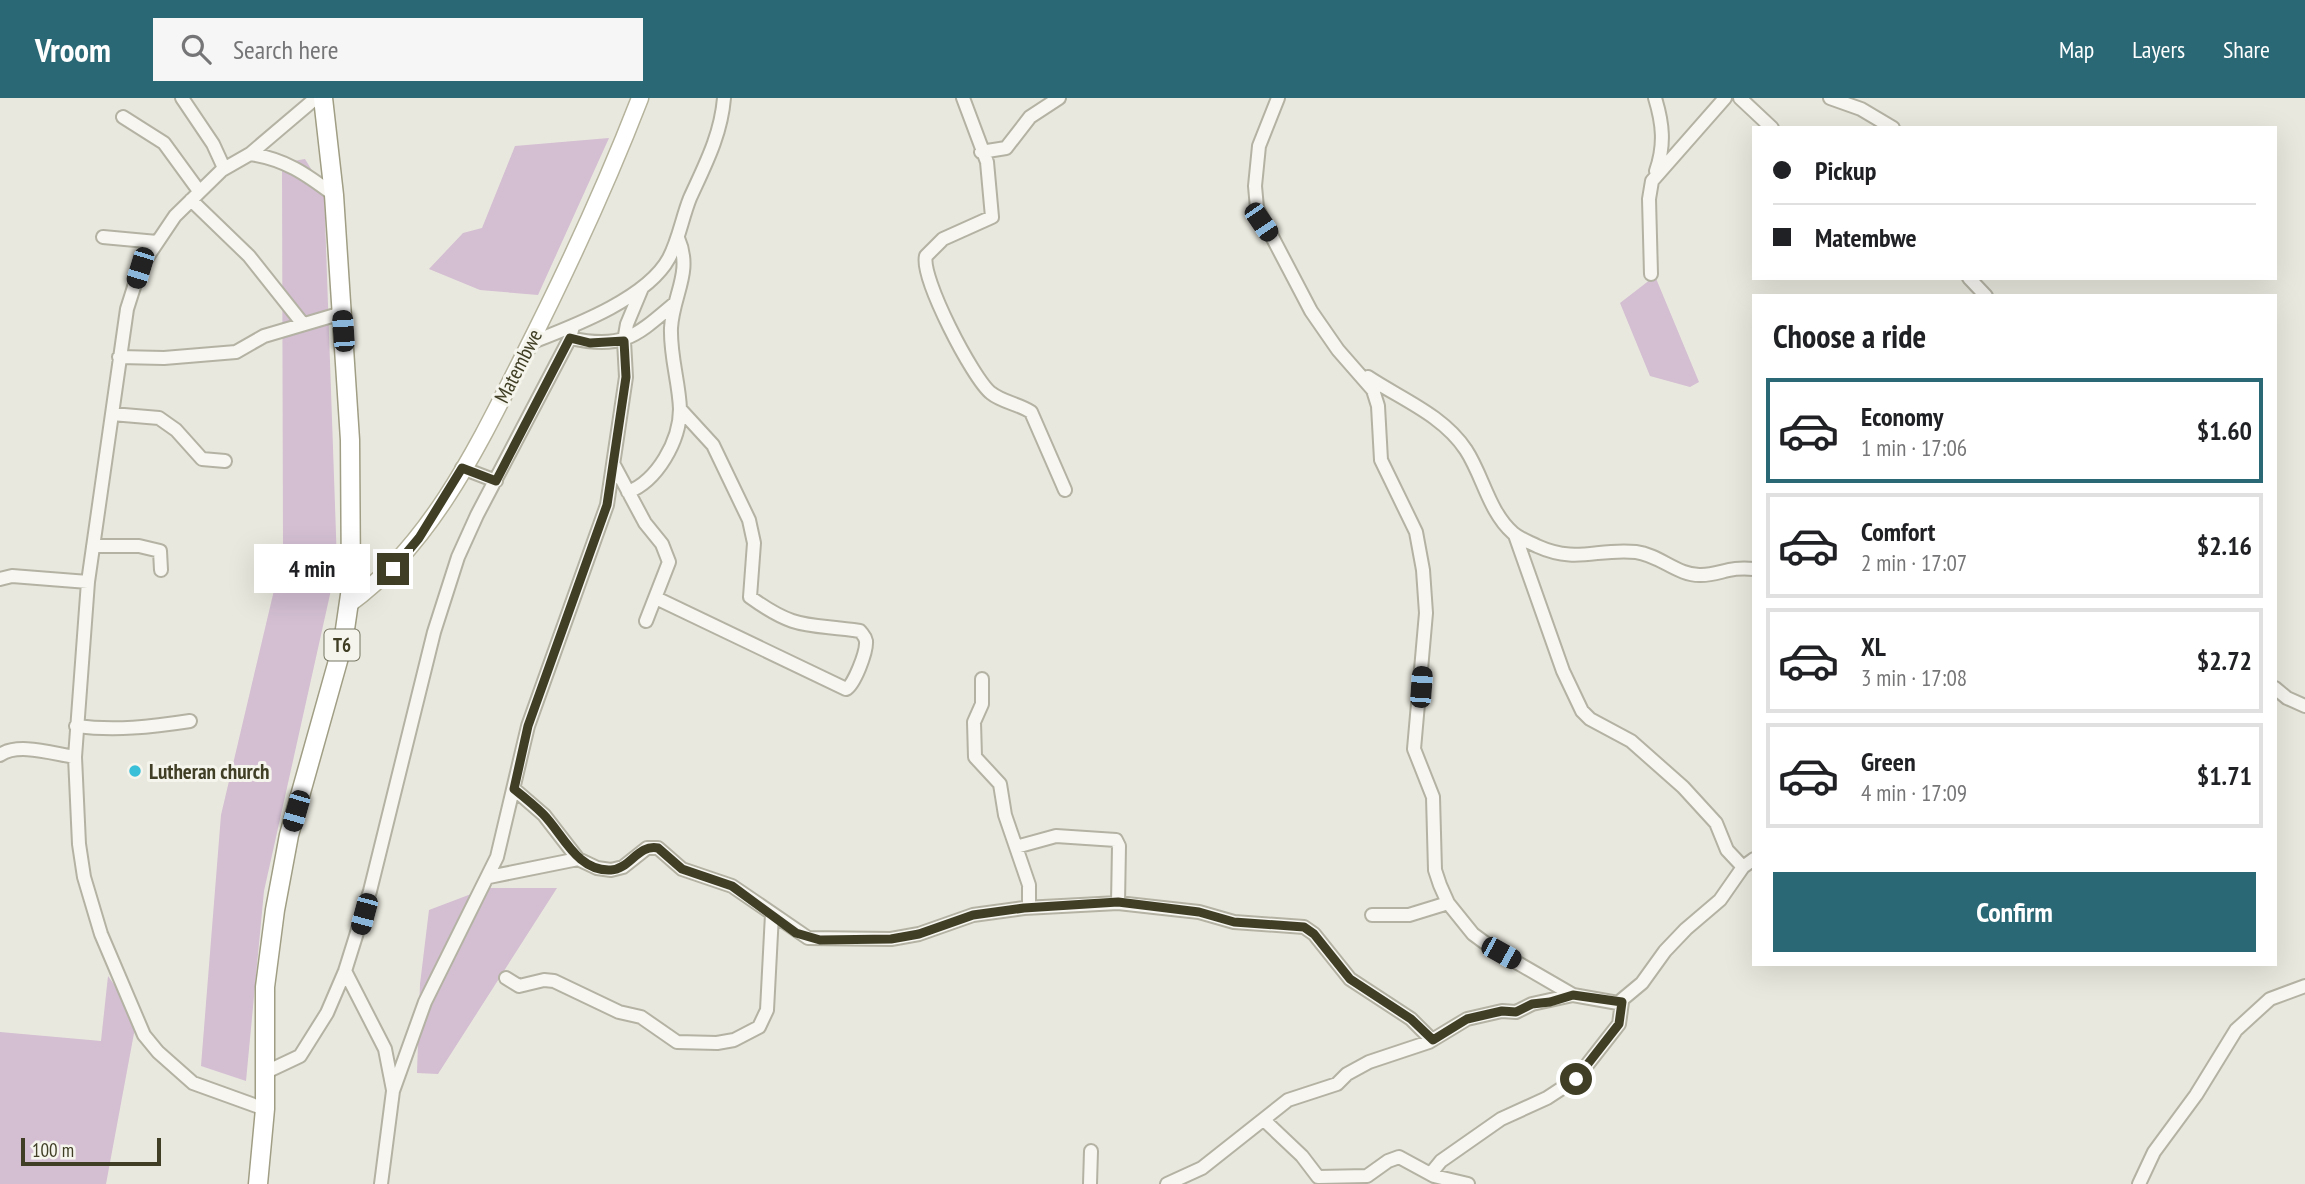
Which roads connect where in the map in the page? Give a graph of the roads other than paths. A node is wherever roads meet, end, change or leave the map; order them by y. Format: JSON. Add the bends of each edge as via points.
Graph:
{"nodes":[{"id":1,"x":182,"y":98,"type":"edge"},
{"id":2,"x":316,"y":98,"type":"edge"},
{"id":3,"x":323,"y":98,"type":"edge"},
{"id":4,"x":640,"y":98,"type":"edge"},
{"id":5,"x":724,"y":98,"type":"edge"},
{"id":6,"x":963,"y":98,"type":"edge"},
{"id":7,"x":1059,"y":98,"type":"edge"},
{"id":8,"x":1278,"y":98,"type":"edge"},
{"id":9,"x":1725,"y":98,"type":"edge"},
{"id":10,"x":1740,"y":98,"type":"edge"},
{"id":11,"x":1830,"y":98,"type":"edge"},
{"id":12,"x":1654,"y":100,"type":"edge"},
{"id":13,"x":123,"y":117,"type":"dead end"},
{"id":14,"x":1770,"y":126,"type":"edge"},
{"id":15,"x":1890,"y":126,"type":"edge"},
{"id":16,"x":981,"y":152,"type":"junction"},
{"id":17,"x":250,"y":154,"type":"junction"},
{"id":18,"x":224,"y":168,"type":"junction"},
{"id":19,"x":1652,"y":181,"type":"junction"},
{"id":20,"x":334,"y":195,"type":"junction"},
{"id":21,"x":195,"y":196,"type":"junction"},
{"id":22,"x":103,"y":237,"type":"dead end"},
{"id":23,"x":678,"y":238,"type":"junction"},
{"id":24,"x":157,"y":242,"type":"junction"},
{"id":25,"x":1651,"y":274,"type":"dead end"},
{"id":26,"x":642,"y":288,"type":"junction"},
{"id":27,"x":675,"y":303,"type":"junction"},
{"id":28,"x":342,"y":313,"type":"junction"},
{"id":29,"x":303,"y":324,"type":"junction"},
{"id":30,"x":572,"y":332,"type":"junction"},
{"id":31,"x":624,"y":341,"type":"junction"},
{"id":32,"x":530,"y":343,"type":"junction"},
{"id":33,"x":119,"y":357,"type":"junction"},
{"id":34,"x":1349,"y":364,"type":"junction"},
{"id":35,"x":680,"y":410,"type":"junction"},
{"id":36,"x":112,"y":414,"type":"junction"},
{"id":37,"x":225,"y":461,"type":"dead end"},
{"id":38,"x":614,"y":465,"type":"junction"},
{"id":39,"x":462,"y":468,"type":"junction"},
{"id":40,"x":496,"y":481,"type":"junction"},
{"id":41,"x":1065,"y":490,"type":"dead end"},
{"id":42,"x":628,"y":492,"type":"junction"},
{"id":43,"x":1515,"y":535,"type":"junction"},
{"id":44,"x":93,"y":546,"type":"junction"},
{"id":45,"x":1752,"y":569,"type":"edge"},
{"id":46,"x":161,"y":570,"type":"dead end"},
{"id":47,"x":0,"y":579,"type":"edge"},
{"id":48,"x":88,"y":582,"type":"junction"},
{"id":49,"x":656,"y":598,"type":"junction"},
{"id":50,"x":349,"y":604,"type":"junction"},
{"id":51,"x":646,"y":621,"type":"dead end"},
{"id":52,"x":982,"y":679,"type":"dead end"},
{"id":53,"x":2277,"y":690,"type":"edge"},
{"id":54,"x":2305,"y":706,"type":"edge"},
{"id":55,"x":190,"y":721,"type":"dead end"},
{"id":56,"x":76,"y":726,"type":"junction"},
{"id":57,"x":0,"y":755,"type":"edge"},
{"id":58,"x":75,"y":757,"type":"junction"},
{"id":59,"x":514,"y":789,"type":"junction"},
{"id":60,"x":1016,"y":847,"type":"junction"},
{"id":61,"x":578,"y":859,"type":"junction"},
{"id":62,"x":1748,"y":863,"type":"edge"},
{"id":63,"x":489,"y":877,"type":"junction"},
{"id":64,"x":1118,"y":902,"type":"junction"},
{"id":65,"x":1448,"y":903,"type":"junction"},
{"id":66,"x":1029,"y":908,"type":"junction"},
{"id":67,"x":772,"y":914,"type":"junction"},
{"id":68,"x":1372,"y":915,"type":"dead end"},
{"id":69,"x":345,"y":971,"type":"junction"},
{"id":70,"x":506,"y":978,"type":"dead end"},
{"id":71,"x":2305,"y":986,"type":"edge"},
{"id":72,"x":1573,"y":995,"type":"junction"},
{"id":73,"x":1622,"y":1002,"type":"junction"},
{"id":74,"x":1433,"y":1040,"type":"junction"},
{"id":75,"x":264,"y":1073,"type":"junction"},
{"id":76,"x":393,"y":1091,"type":"junction"},
{"id":77,"x":265,"y":1109,"type":"junction"},
{"id":78,"x":1264,"y":1120,"type":"junction"},
{"id":79,"x":1091,"y":1151,"type":"dead end"},
{"id":80,"x":1202,"y":1168,"type":"junction"},
{"id":81,"x":1434,"y":1176,"type":"junction"},
{"id":82,"x":258,"y":1184,"type":"edge"},
{"id":83,"x":381,"y":1184,"type":"edge"},
{"id":84,"x":1090,"y":1184,"type":"edge"},
{"id":85,"x":1167,"y":1184,"type":"edge"},
{"id":86,"x":1194,"y":1184,"type":"edge"},
{"id":87,"x":1468,"y":1184,"type":"edge"},
{"id":88,"x":2139,"y":1184,"type":"edge"}],
"edges":[{"from":1,"to":18,"type":"street"},
{"from":2,"to":17,"type":"street"},
{"from":3,"to":20,"type":"highway","number":"T6"},
{"from":4,"to":32,"type":"main road","name":"Matembwe","via":[[582,240]]},
{"from":5,"to":23,"type":"street","via":[[717,139],[687,205]]},
{"from":6,"to":16,"type":"street"},
{"from":7,"to":16,"type":"street","via":[[1030,117],[1006,148]]},
{"from":8,"to":34,"type":"street","via":[[1259,146],[1257,208],[1311,312]]},
{"from":9,"to":19,"type":"street"},
{"from":10,"to":14,"type":"street"},
{"from":11,"to":15,"type":"street","via":[[1861,108]]},
{"from":12,"to":19,"type":"street","via":[[1663,143]]},
{"from":13,"to":21,"type":"street","via":[[176,155]]},
{"from":16,"to":41,"type":"street","via":[[989,173],[992,217],[943,239],[926,256],[926,270],[984,386],[1031,412]]},
{"from":17,"to":18,"type":"street"},
{"from":17,"to":20,"type":"street","via":[[297,167]]},
{"from":18,"to":21,"type":"street"},
{"from":19,"to":25,"type":"street","via":[[1648,200]]},
{"from":20,"to":28,"type":"highway","number":"T6"},
{"from":21,"to":24,"type":"street"},
{"from":21,"to":29,"type":"street"},
{"from":22,"to":24,"type":"street"},
{"from":23,"to":26,"type":"street","via":[[667,261]]},
{"from":23,"to":27,"type":"street","via":[[685,259]]},
{"from":24,"to":33,"type":"street","via":[[140,268]]},
{"from":26,"to":30,"type":"street"},
{"from":26,"to":31,"type":"street"},
{"from":27,"to":31,"type":"street"},
{"from":27,"to":35,"type":"street","via":[[671,351]]},
{"from":28,"to":29,"type":"street"},
{"from":28,"to":50,"type":"highway","number":"T6","via":[[350,440]]},
{"from":29,"to":33,"type":"street","via":[[264,336],[236,352]]},
{"from":30,"to":31,"type":"street","via":[[590,343]]},
{"from":30,"to":32,"type":"street"},
{"from":30,"to":40,"type":"street"},
{"from":31,"to":38,"type":"street","via":[[626,377]]},
{"from":32,"to":39,"type":"main road","name":"Matembwe"},
{"from":33,"to":36,"type":"street"},
{"from":34,"to":43,"type":"street","via":[[1425,412],[1455,437]]},
{"from":34,"to":65,"type":"street","via":[[1377,398],[1381,460],[1413,521],[1419,545],[1426,613],[1414,749],[1433,797],[1435,870]]},
{"from":35,"to":42,"type":"street","via":[[657,469],[646,483]]},
{"from":35,"to":49,"type":"street","via":[[713,445],[749,520],[754,543],[750,597],[790,622],[860,631],[865,646],[846,689]]},
{"from":36,"to":37,"type":"street","via":[[159,418],[202,459]]},
{"from":36,"to":44,"type":"street"},
{"from":38,"to":42,"type":"street"},
{"from":38,"to":59,"type":"street","via":[[603,517],[528,726]]},
{"from":39,"to":40,"type":"street"},
{"from":39,"to":50,"type":"main road","name":"Matembwe","via":[[405,555],[379,583]]},
{"from":40,"to":69,"type":"street","via":[[458,557],[434,632],[367,902]]},
{"from":42,"to":49,"type":"street","via":[[667,554],[668,569]]},
{"from":43,"to":45,"type":"street","via":[[1558,555],[1637,552],[1691,575]]},
{"from":43,"to":62,"type":"street","via":[[1563,671],[1583,711],[1631,741],[1683,787],[1716,823],[1727,850]]},
{"from":44,"to":46,"type":"street","via":[[160,551]]},
{"from":44,"to":48,"type":"street"},
{"from":47,"to":48,"type":"street"},
{"from":48,"to":56,"type":"street"},
{"from":49,"to":51,"type":"street"},
{"from":50,"to":75,"type":"highway","number":"T6","via":[[277,897],[265,987]]},
{"from":52,"to":60,"type":"street","via":[[982,704],[974,722],[975,757],[998,779]]},
{"from":53,"to":54,"type":"street"},
{"from":55,"to":56,"type":"street","via":[[142,728]]},
{"from":56,"to":58,"type":"street"},
{"from":57,"to":58,"type":"street","via":[[28,750]]},
{"from":58,"to":77,"type":"street","via":[[84,877],[101,934],[144,1035],[193,1083]]},
{"from":59,"to":61,"type":"street","via":[[544,815]]},
{"from":59,"to":63,"type":"street"},
{"from":60,"to":64,"type":"street","via":[[1056,836],[1116,840]]},
{"from":60,"to":66,"type":"street","via":[[1029,885]]},
{"from":61,"to":63,"type":"street"},
{"from":61,"to":67,"type":"street","via":[[611,870],[623,867],[647,848],[658,848],[682,869],[732,886]]},
{"from":62,"to":73,"type":"street","via":[[1720,900],[1665,951]]},
{"from":63,"to":76,"type":"street","via":[[425,1002]]},
{"from":64,"to":66,"type":"street"},
{"from":64,"to":74,"type":"street","via":[[1199,912],[1234,922],[1309,928],[1350,979],[1411,1019]]},
{"from":65,"to":68,"type":"street","via":[[1409,915]]},
{"from":65,"to":72,"type":"street","via":[[1473,934]]},
{"from":66,"to":67,"type":"street","via":[[973,915],[919,934],[856,941],[808,938]]},
{"from":67,"to":70,"type":"street","via":[[767,1010],[759,1027],[734,1040],[677,1042],[641,1017],[619,1012],[554,981],[519,986]]},
{"from":69,"to":75,"type":"street","via":[[327,1013],[300,1056]]},
{"from":69,"to":76,"type":"street","via":[[385,1049]]},
{"from":71,"to":88,"type":"street","via":[[2270,999],[2236,1030],[2154,1152]]},
{"from":72,"to":73,"type":"street"},
{"from":72,"to":74,"type":"street","via":[[1516,1012],[1467,1019]]},
{"from":73,"to":81,"type":"street","via":[[1619,1024],[1583,1073],[1547,1098],[1493,1124],[1441,1161]]},
{"from":74,"to":78,"type":"street","via":[[1370,1062],[1337,1084],[1288,1100]]},
{"from":75,"to":77,"type":"highway","number":"T6"},
{"from":76,"to":83,"type":"street"},
{"from":77,"to":82,"type":"highway","number":"T6"},
{"from":78,"to":80,"type":"street"},
{"from":78,"to":81,"type":"street","via":[[1318,1177],[1367,1176],[1399,1157]]},
{"from":79,"to":84,"type":"street"},
{"from":80,"to":85,"type":"street"},
{"from":80,"to":86,"type":"street"},
{"from":81,"to":87,"type":"street"}]}
